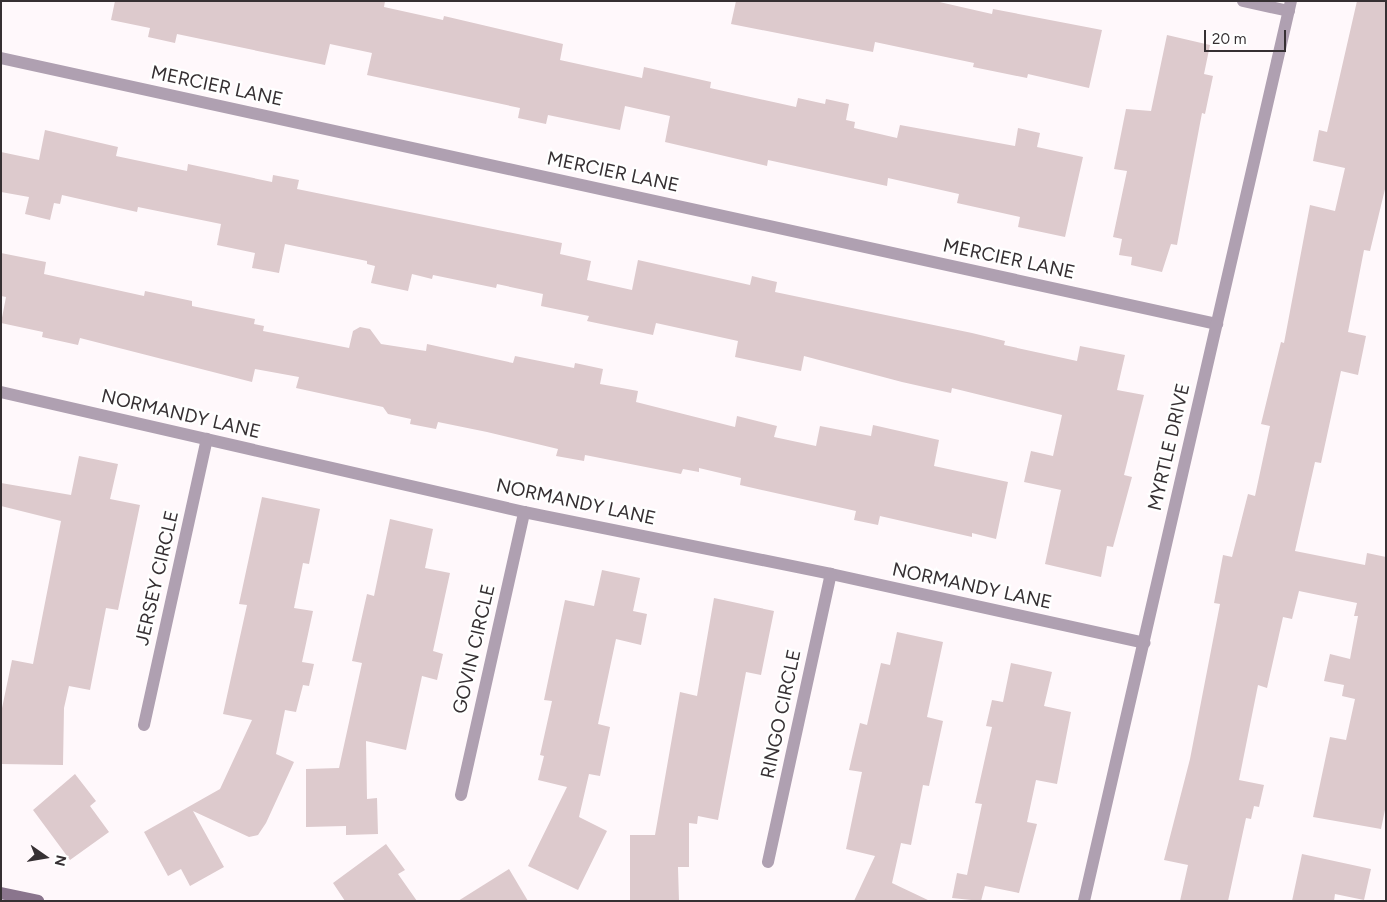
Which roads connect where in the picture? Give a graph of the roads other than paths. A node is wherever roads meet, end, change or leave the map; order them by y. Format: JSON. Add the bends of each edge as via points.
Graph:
{"nodes":[{"id":1,"x":1243,"y":1,"type":"edge"},
{"id":2,"x":1290,"y":6,"type":"edge"},
{"id":3,"x":1,"y":58,"type":"edge"},
{"id":4,"x":1217,"y":324,"type":"junction"},
{"id":5,"x":1,"y":392,"type":"edge"},
{"id":6,"x":207,"y":439,"type":"junction"},
{"id":7,"x":524,"y":512,"type":"junction"},
{"id":8,"x":831,"y":574,"type":"junction"},
{"id":9,"x":1144,"y":643,"type":"junction"},
{"id":10,"x":144,"y":725,"type":"dead end"},
{"id":11,"x":461,"y":795,"type":"dead end"},
{"id":12,"x":768,"y":862,"type":"dead end"},
{"id":13,"x":1,"y":893,"type":"edge"},
{"id":14,"x":38,"y":901,"type":"edge"},
{"id":15,"x":1084,"y":901,"type":"edge"}],
"edges":[{"from":1,"to":2,"type":"street"},
{"from":2,"to":4,"type":"street","name":"MYRTLE DRIVE"},
{"from":3,"to":4,"type":"street","name":"MERCIER LANE"},
{"from":4,"to":9,"type":"street","name":"MYRTLE DRIVE"},
{"from":5,"to":6,"type":"street","name":"NORMANDY LANE"},
{"from":6,"to":7,"type":"street","name":"NORMANDY LANE"},
{"from":6,"to":10,"type":"street","name":"JERSEY CIRCLE"},
{"from":7,"to":8,"type":"street","name":"NORMANDY LANE"},
{"from":7,"to":11,"type":"street","name":"GOVIN CIRCLE"},
{"from":8,"to":9,"type":"street","name":"NORMANDY LANE"},
{"from":8,"to":12,"type":"street","name":"RINGO CIRCLE"},
{"from":9,"to":15,"type":"street","name":"MYRTLE DRIVE"},
{"from":13,"to":14,"type":"main road"}]}
